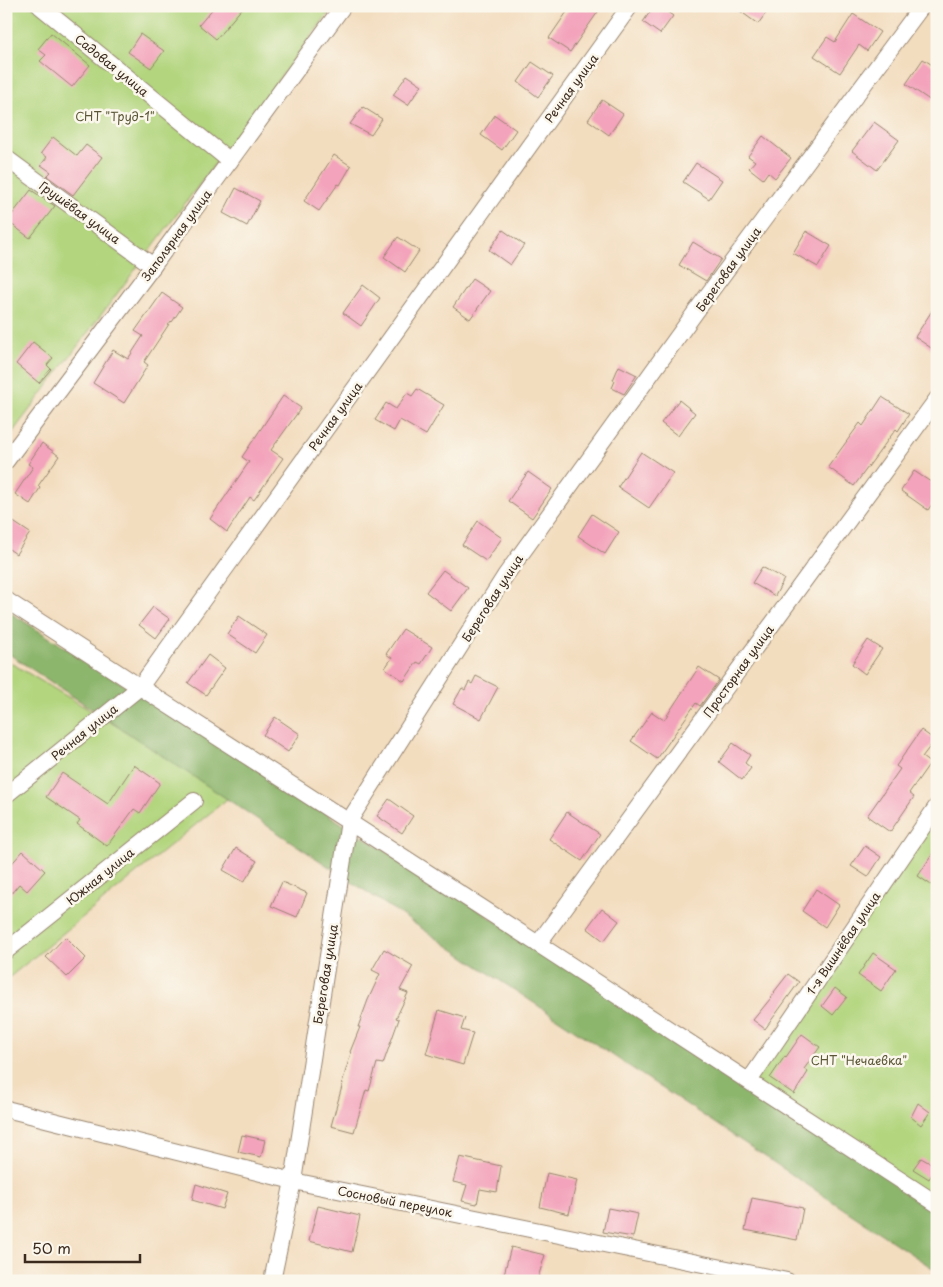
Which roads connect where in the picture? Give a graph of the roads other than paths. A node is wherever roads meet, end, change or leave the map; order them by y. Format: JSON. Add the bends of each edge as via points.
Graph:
{"nodes":[{"id":1,"x":40,"y":6,"type":"edge"},
{"id":2,"x":343,"y":6,"type":"edge"},
{"id":3,"x":630,"y":6,"type":"edge"},
{"id":4,"x":922,"y":6,"type":"edge"},
{"id":5,"x":6,"y":158,"type":"edge"},
{"id":6,"x":230,"y":161,"type":"junction"},
{"id":7,"x":153,"y":266,"type":"junction"},
{"id":8,"x":937,"y":398,"type":"edge"},
{"id":9,"x":6,"y":461,"type":"edge"},
{"id":10,"x":6,"y":600,"type":"edge"},
{"id":11,"x":140,"y":687,"type":"junction"},
{"id":12,"x":6,"y":795,"type":"edge"},
{"id":13,"x":194,"y":801,"type":"dead end"},
{"id":14,"x":937,"y":806,"type":"edge"},
{"id":15,"x":348,"y":821,"type":"junction"},
{"id":16,"x":538,"y":944,"type":"junction"},
{"id":17,"x":6,"y":951,"type":"edge"},
{"id":18,"x":749,"y":1081,"type":"junction"},
{"id":19,"x":6,"y":1110,"type":"edge"},
{"id":20,"x":293,"y":1181,"type":"junction"},
{"id":21,"x":937,"y":1204,"type":"edge"},
{"id":22,"x":272,"y":1281,"type":"edge"},
{"id":23,"x":786,"y":1281,"type":"edge"}],
"edges":[{"from":1,"to":6,"type":"street","name":"Садовая улица"},
{"from":2,"to":6,"type":"street","name":"Заполярная улица"},
{"from":3,"to":11,"type":"street","name":"Речная улица"},
{"from":4,"to":15,"type":"street","name":"Береговая улица","via":[[505,576]]},
{"from":5,"to":7,"type":"street","name":"Грушёвая улица"},
{"from":6,"to":7,"type":"street","name":"Заполярная улица"},
{"from":7,"to":9,"type":"street","name":"Заполярная улица"},
{"from":8,"to":16,"type":"street","name":"Просторная улица"},
{"from":10,"to":11,"type":"street"},
{"from":11,"to":12,"type":"street","name":"Речная улица"},
{"from":11,"to":15,"type":"street"},
{"from":13,"to":17,"type":"street","name":"Южная улица"},
{"from":14,"to":18,"type":"street","name":"1-я Вишнёвая улица"},
{"from":15,"to":16,"type":"street"},
{"from":15,"to":20,"type":"street","name":"Береговая улица"},
{"from":16,"to":18,"type":"street"},
{"from":18,"to":21,"type":"street"},
{"from":19,"to":20,"type":"street","name":"Сосновый переулок"},
{"from":20,"to":22,"type":"street","name":"Береговая улица"},
{"from":20,"to":23,"type":"street","name":"Сосновый переулок"}]}
